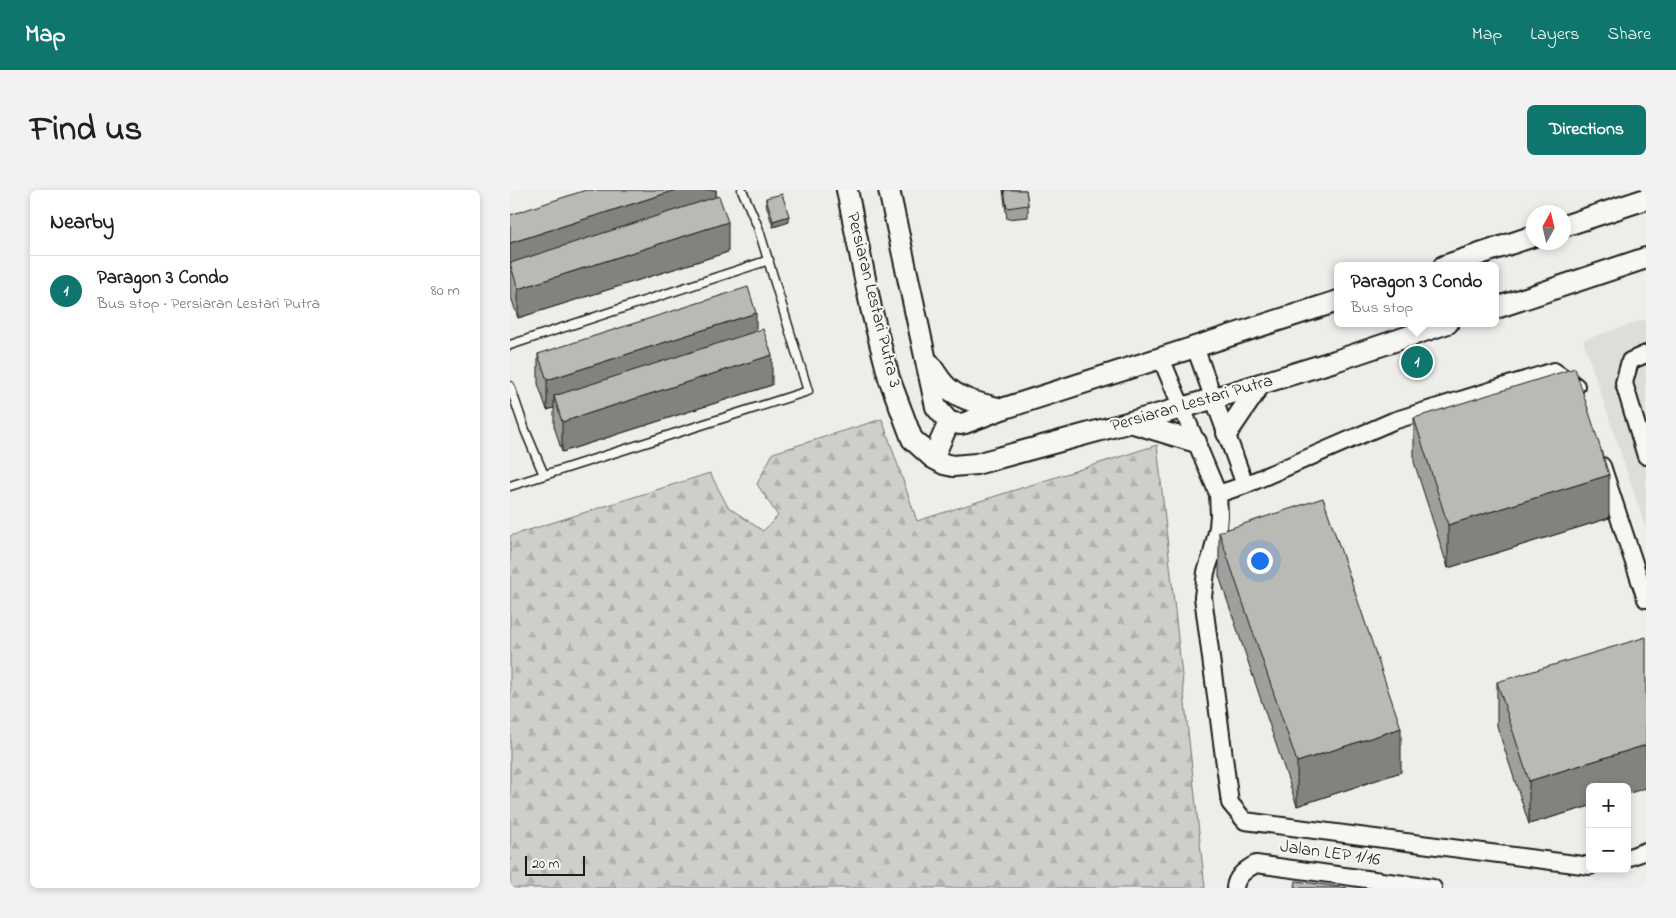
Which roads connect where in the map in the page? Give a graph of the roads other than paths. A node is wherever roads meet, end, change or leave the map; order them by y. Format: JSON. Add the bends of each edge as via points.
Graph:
{"nodes":[{"id":1,"x":742,"y":190,"type":"edge"},
{"id":2,"x":846,"y":190,"type":"edge"},
{"id":3,"x":888,"y":190,"type":"edge"},
{"id":4,"x":1646,"y":199,"type":"edge"},
{"id":5,"x":1571,"y":224,"type":"edge"},
{"id":6,"x":1526,"y":239,"type":"edge"},
{"id":7,"x":1646,"y":258,"type":"edge"},
{"id":8,"x":769,"y":260,"type":"junction"},
{"id":9,"x":1456,"y":262,"type":"edge"},
{"id":10,"x":1334,"y":301,"type":"edge"},
{"id":11,"x":1499,"y":307,"type":"edge"},
{"id":12,"x":1436,"y":327,"type":"edge"},
{"id":13,"x":510,"y":345,"type":"edge"},
{"id":14,"x":1195,"y":347,"type":"junction"},
{"id":15,"x":1646,"y":354,"type":"edge"},
{"id":16,"x":924,"y":356,"type":"junction"},
{"id":17,"x":1161,"y":358,"type":"junction"},
{"id":18,"x":1260,"y":384,"type":"junction"},
{"id":19,"x":510,"y":386,"type":"edge"},
{"id":20,"x":1214,"y":398,"type":"junction"},
{"id":21,"x":1582,"y":404,"type":"edge"},
{"id":22,"x":1182,"y":408,"type":"junction"},
{"id":23,"x":1002,"y":409,"type":"junction"},
{"id":24,"x":949,"y":422,"type":"junction"},
{"id":25,"x":1130,"y":422,"type":"junction"},
{"id":26,"x":1227,"y":433,"type":"junction"},
{"id":27,"x":1196,"y":442,"type":"junction"},
{"id":28,"x":1597,"y":450,"type":"edge"},
{"id":29,"x":1646,"y":456,"type":"edge"},
{"id":30,"x":933,"y":458,"type":"junction"},
{"id":31,"x":544,"y":474,"type":"junction"},
{"id":32,"x":1245,"y":485,"type":"junction"},
{"id":33,"x":510,"y":486,"type":"edge"},
{"id":34,"x":1218,"y":494,"type":"junction"},
{"id":35,"x":1646,"y":600,"type":"edge"},
{"id":36,"x":1646,"y":851,"type":"edge"},
{"id":37,"x":1631,"y":857,"type":"edge"},
{"id":38,"x":1586,"y":865,"type":"edge"},
{"id":39,"x":1235,"y":888,"type":"edge"},
{"id":40,"x":1433,"y":888,"type":"edge"}],
"edges":[{"from":1,"to":8,"type":"lane"},
{"from":2,"to":30,"type":"street","name":"Persiaran Lestari Putra 3","via":[[889,378],[912,439]]},
{"from":3,"to":16,"type":"street","name":"Persiaran Lestari Putra 3"},
{"from":4,"to":5,"type":"street"},
{"from":6,"to":9,"type":"street"},
{"from":7,"to":11,"type":"street"},
{"from":8,"to":13,"type":"lane"},
{"from":8,"to":31,"type":"lane","via":[[808,391]]},
{"from":10,"to":14,"type":"street"},
{"from":12,"to":18,"type":"street","name":"Persiaran Lestari Putra"},
{"from":14,"to":17,"type":"street"},
{"from":14,"to":20,"type":"street"},
{"from":15,"to":29,"type":"street","via":[[1630,361],[1624,383]]},
{"from":16,"to":23,"type":"street","via":[[945,385],[957,394],[970,401]]},
{"from":16,"to":24,"type":"street","name":"Persiaran Lestari Putra 3","via":[[936,407]]},
{"from":17,"to":22,"type":"street"},
{"from":17,"to":23,"type":"street"},
{"from":18,"to":20,"type":"street","name":"Persiaran Lestari Putra"},
{"from":18,"to":26,"type":"street"},
{"from":19,"to":31,"type":"lane"},
{"from":20,"to":22,"type":"street","name":"Persiaran Lestari Putra"},
{"from":20,"to":26,"type":"street"},
{"from":21,"to":32,"type":"street","via":[[1576,385],[1554,371],[1393,421]]},
{"from":22,"to":25,"type":"street","name":"Persiaran Lestari Putra"},
{"from":22,"to":27,"type":"street"},
{"from":23,"to":24,"type":"street","via":[[965,423]]},
{"from":24,"to":30,"type":"street"},
{"from":25,"to":27,"type":"street"},
{"from":25,"to":30,"type":"street","name":"Persiaran Lestari Putra","via":[[976,464],[953,466]]},
{"from":26,"to":32,"type":"street"},
{"from":27,"to":34,"type":"street"},
{"from":28,"to":35,"type":"street"},
{"from":31,"to":33,"type":"lane"},
{"from":32,"to":34,"type":"street"},
{"from":34,"to":38,"type":"street","via":[[1218,521],[1203,597],[1230,803],[1245,821]]},
{"from":36,"to":37,"type":"street"},
{"from":39,"to":40,"type":"street","name":"Jalan LEP 1/16","via":[[1235,882],[1245,870],[1256,864]]}]}
